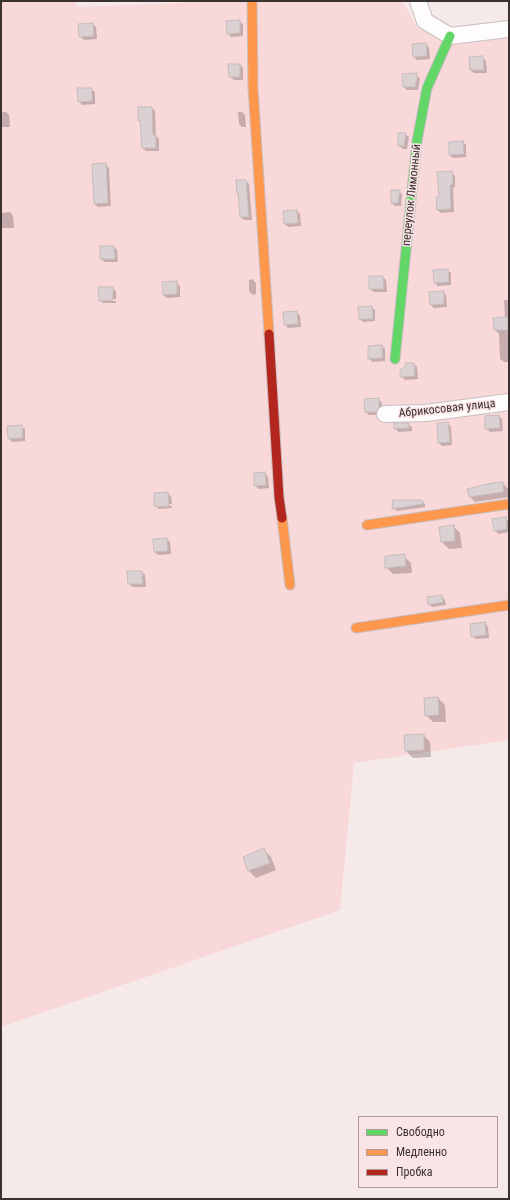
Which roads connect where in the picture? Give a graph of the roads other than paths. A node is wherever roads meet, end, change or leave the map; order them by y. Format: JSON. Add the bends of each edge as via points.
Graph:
{"nodes":[{"id":1,"x":252,"y":1,"type":"edge"},
{"id":2,"x":418,"y":1,"type":"edge"},
{"id":3,"x":509,"y":29,"type":"edge"},
{"id":4,"x":450,"y":36,"type":"junction"},
{"id":5,"x":395,"y":359,"type":"dead end"},
{"id":6,"x":509,"y":402,"type":"edge"},
{"id":7,"x":385,"y":414,"type":"dead end"},
{"id":8,"x":509,"y":504,"type":"edge"},
{"id":9,"x":366,"y":525,"type":"dead end"},
{"id":10,"x":290,"y":585,"type":"dead end"},
{"id":11,"x":509,"y":605,"type":"edge"},
{"id":12,"x":356,"y":628,"type":"dead end"}],
"edges":[{"from":1,"to":10,"type":"street","via":[[254,88],[279,497]]},
{"from":2,"to":4,"type":"street","via":[[425,22]]},
{"from":3,"to":4,"type":"street"},
{"from":4,"to":5,"type":"street","name":"переулок Лимонный","via":[[427,88],[417,141]]},
{"from":6,"to":7,"type":"street","name":"Абрикосовая улица","via":[[426,413]]},
{"from":8,"to":9,"type":"street"},
{"from":11,"to":12,"type":"street"}]}
